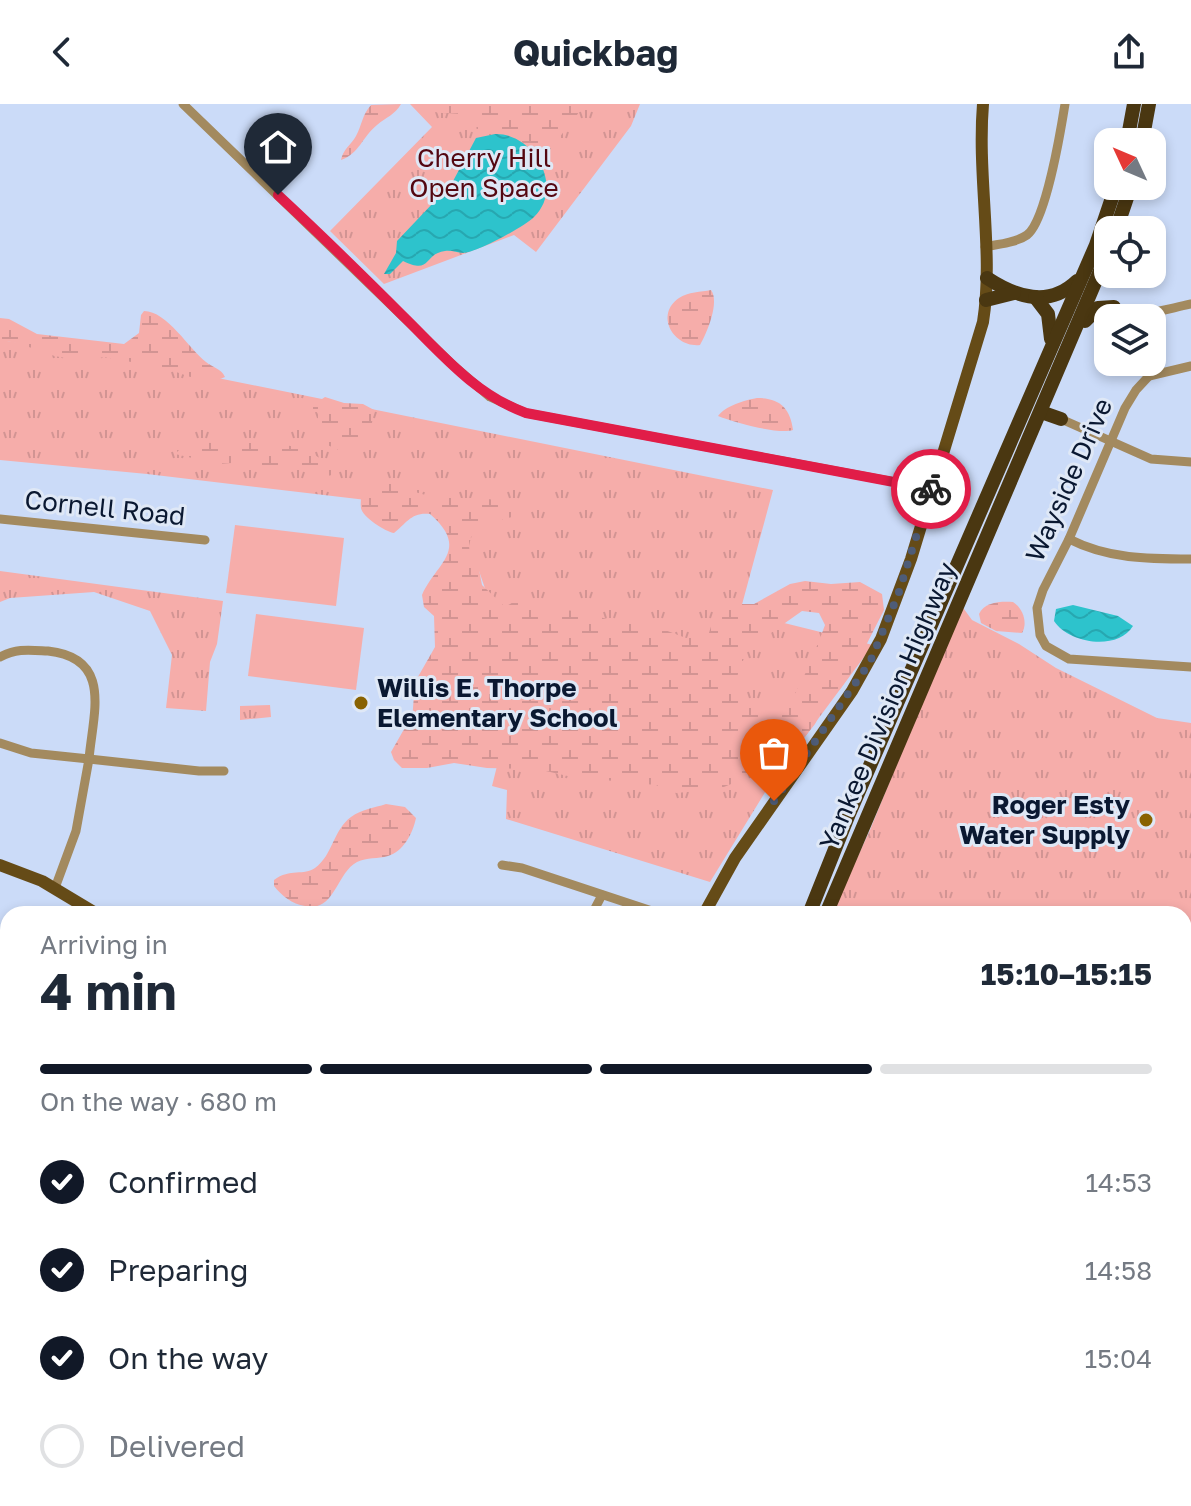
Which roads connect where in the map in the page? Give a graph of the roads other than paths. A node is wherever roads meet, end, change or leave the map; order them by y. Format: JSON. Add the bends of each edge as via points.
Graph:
{"nodes":[{"id":1,"x":183,"y":104,"type":"edge"},
{"id":2,"x":983,"y":104,"type":"edge"},
{"id":3,"x":1065,"y":104,"type":"edge"},
{"id":4,"x":1134,"y":104,"type":"edge"},
{"id":5,"x":1149,"y":104,"type":"edge"},
{"id":6,"x":1130,"y":128,"type":"edge"},
{"id":7,"x":1145,"y":128,"type":"edge"},
{"id":8,"x":1111,"y":200,"type":"edge"},
{"id":9,"x":985,"y":247,"type":"junction"},
{"id":10,"x":1086,"y":268,"type":"junction"},
{"id":11,"x":987,"y":278,"type":"junction"},
{"id":12,"x":1094,"y":288,"type":"edge"},
{"id":13,"x":1014,"y":293,"type":"junction"},
{"id":14,"x":1035,"y":297,"type":"junction"},
{"id":15,"x":986,"y":300,"type":"junction"},
{"id":16,"x":1191,"y":304,"type":"edge"},
{"id":17,"x":1094,"y":311,"type":"edge"},
{"id":18,"x":1166,"y":311,"type":"edge"},
{"id":19,"x":1071,"y":342,"type":"junction"},
{"id":20,"x":1049,"y":351,"type":"junction"},
{"id":21,"x":1191,"y":366,"type":"edge"},
{"id":22,"x":1166,"y":372,"type":"edge"},
{"id":23,"x":1149,"y":376,"type":"edge"},
{"id":24,"x":1041,"y":412,"type":"junction"},
{"id":25,"x":1061,"y":419,"type":"joint"},
{"id":26,"x":1111,"y":440,"type":"junction"},
{"id":27,"x":1191,"y":462,"type":"edge"},
{"id":28,"x":932,"y":489,"type":"junction"},
{"id":29,"x":0,"y":519,"type":"edge"},
{"id":30,"x":1069,"y":539,"type":"junction"},
{"id":31,"x":205,"y":540,"type":"dead end"},
{"id":32,"x":1191,"y":559,"type":"edge"},
{"id":33,"x":0,"y":657,"type":"edge"},
{"id":34,"x":1191,"y":667,"type":"edge"},
{"id":35,"x":0,"y":743,"type":"edge"},
{"id":36,"x":89,"y":759,"type":"junction"},
{"id":37,"x":224,"y":771,"type":"dead end"},
{"id":38,"x":0,"y":865,"type":"edge"},
{"id":39,"x":502,"y":865,"type":"dead end"},
{"id":40,"x":55,"y":888,"type":"junction"},
{"id":41,"x":602,"y":895,"type":"junction"},
{"id":42,"x":84,"y":906,"type":"edge"},
{"id":43,"x":596,"y":906,"type":"edge"},
{"id":44,"x":636,"y":906,"type":"edge"},
{"id":45,"x":709,"y":906,"type":"edge"},
{"id":46,"x":812,"y":906,"type":"edge"},
{"id":47,"x":829,"y":906,"type":"edge"}],
"edges":[{"from":1,"to":28,"type":"street","via":[[490,397],[526,413]]},
{"from":2,"to":9,"type":"main road"},
{"from":3,"to":9,"type":"street","via":[[1058,150],[1033,228],[1019,239]]},
{"from":4,"to":6,"type":"highway"},
{"from":5,"to":7,"type":"highway"},
{"from":8,"to":10,"type":"highway","name":"Yankee Division Highway"},
{"from":9,"to":11,"type":"main road"},
{"from":10,"to":14,"type":"highway","via":[[1061,294]]},
{"from":10,"to":20,"type":"highway","name":"Yankee Division Highway"},
{"from":11,"to":13,"type":"highway"},
{"from":11,"to":15,"type":"main road"},
{"from":12,"to":19,"type":"highway","name":"Yankee Division Highway"},
{"from":13,"to":14,"type":"highway"},
{"from":13,"to":15,"type":"highway"},
{"from":14,"to":20,"type":"highway","via":[[1050,320]]},
{"from":15,"to":28,"type":"main road"},
{"from":16,"to":18,"type":"street"},
{"from":17,"to":19,"type":"highway"},
{"from":19,"to":24,"type":"highway","name":"Yankee Division Highway"},
{"from":20,"to":46,"type":"highway","name":"Yankee Division Highway"},
{"from":21,"to":22,"type":"street"},
{"from":23,"to":26,"type":"street","name":"Wayside Drive","via":[[1131,397]]},
{"from":24,"to":25,"type":"highway"},
{"from":24,"to":47,"type":"highway","name":"Yankee Division Highway"},
{"from":25,"to":26,"type":"street"},
{"from":26,"to":27,"type":"street","via":[[1151,459]]},
{"from":26,"to":30,"type":"street","name":"Wayside Drive"},
{"from":28,"to":45,"type":"main road","via":[[870,662],[749,836]]},
{"from":29,"to":31,"type":"street","name":"Cornell Road"},
{"from":30,"to":32,"type":"street","via":[[1124,557]]},
{"from":30,"to":34,"type":"street","name":"Wayside Drive","via":[[1037,608],[1046,646],[1069,659]]},
{"from":33,"to":36,"type":"street","via":[[19,649],[64,653],[88,669],[95,687]]},
{"from":35,"to":36,"type":"street","via":[[31,753]]},
{"from":36,"to":37,"type":"street"},
{"from":36,"to":40,"type":"street","via":[[76,831]]},
{"from":38,"to":40,"type":"main road"},
{"from":39,"to":41,"type":"street"},
{"from":40,"to":42,"type":"main road"},
{"from":41,"to":43,"type":"street"},
{"from":41,"to":44,"type":"street"}]}
